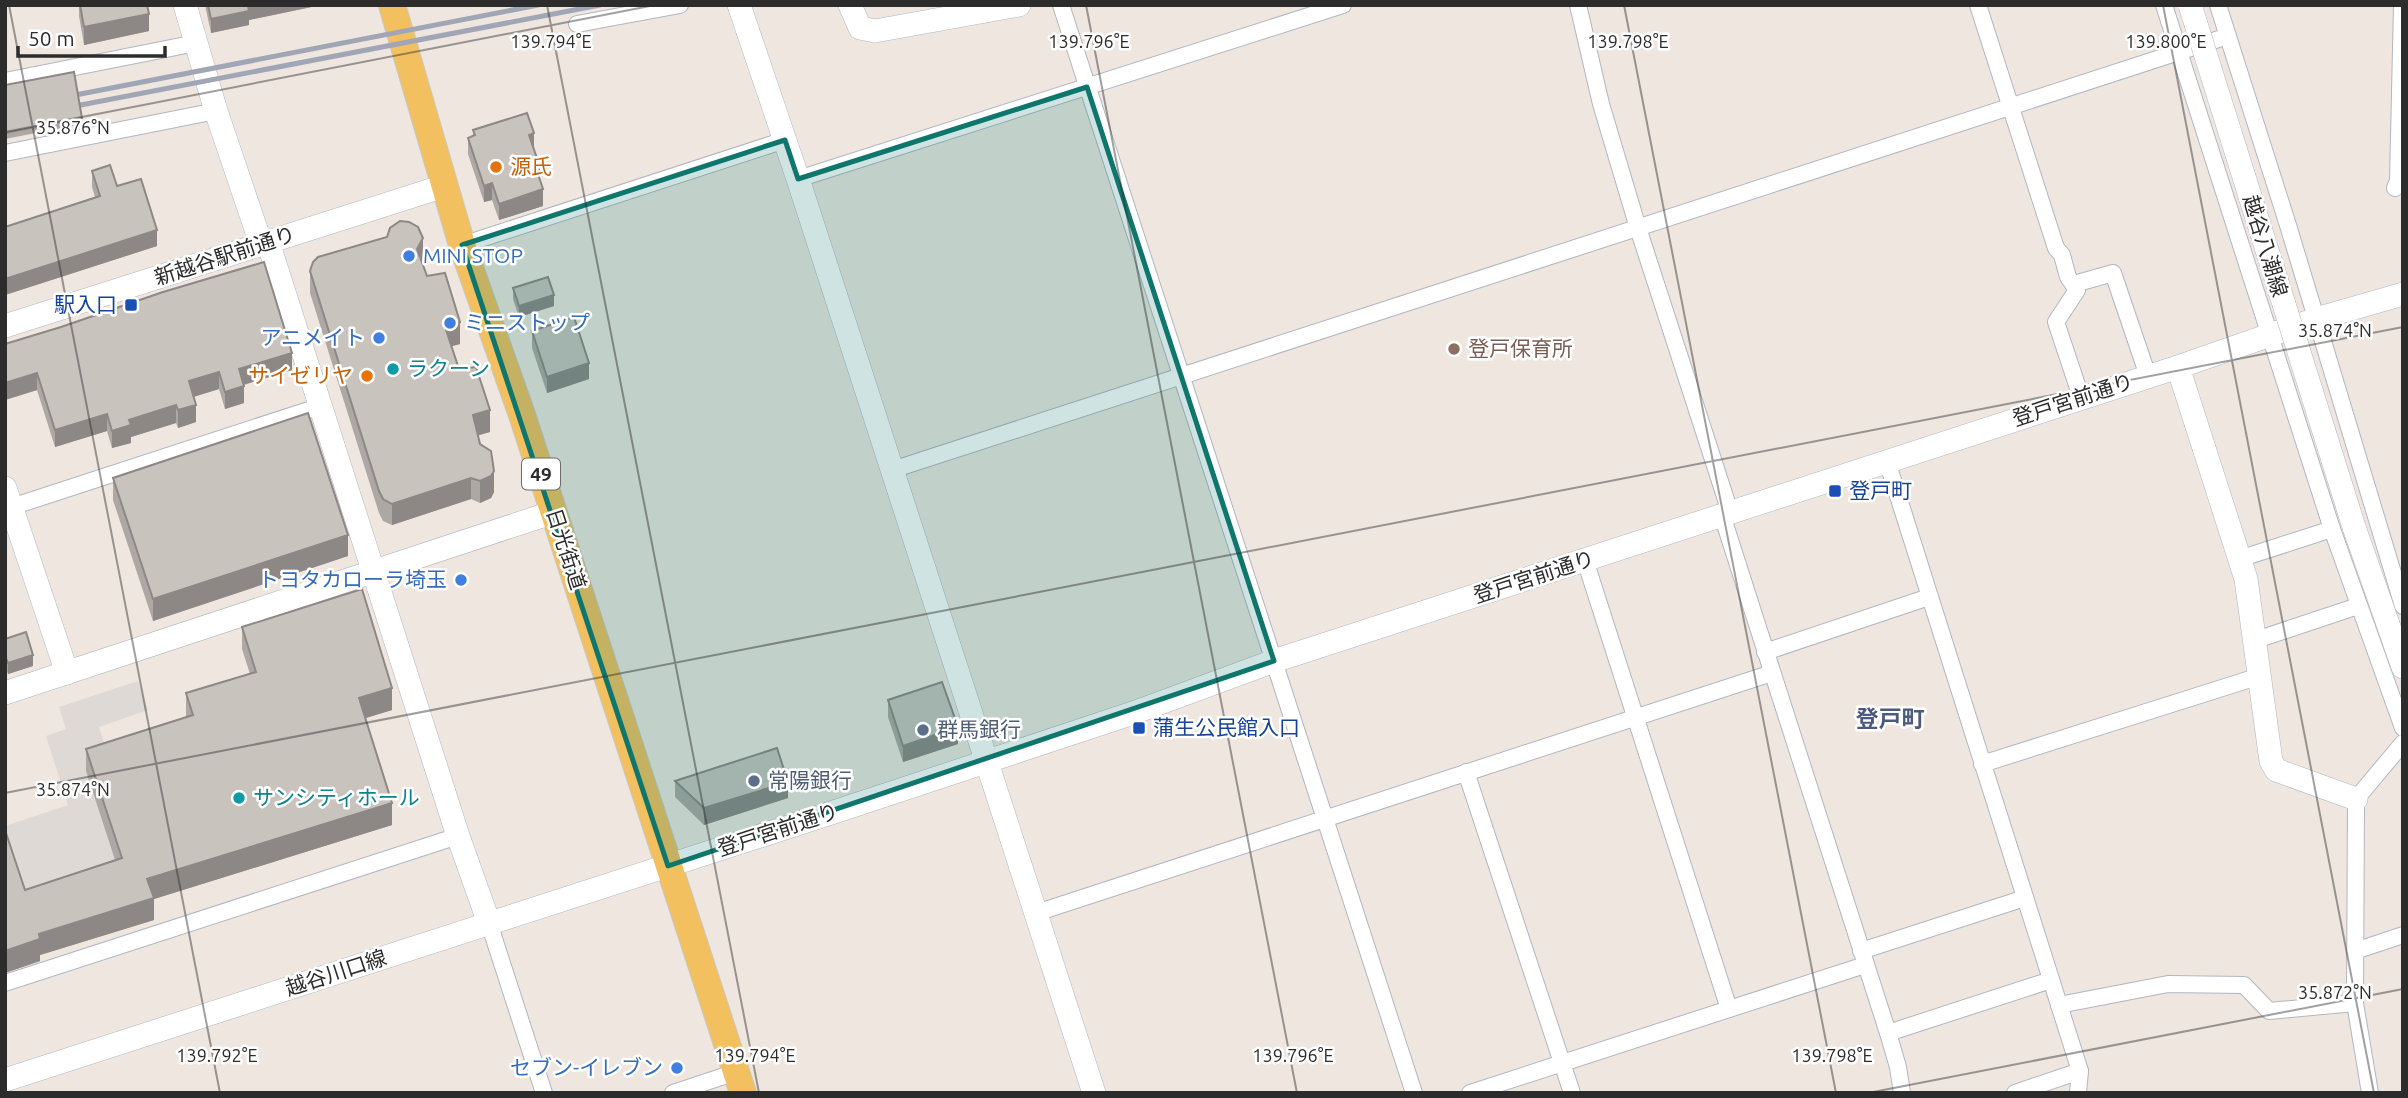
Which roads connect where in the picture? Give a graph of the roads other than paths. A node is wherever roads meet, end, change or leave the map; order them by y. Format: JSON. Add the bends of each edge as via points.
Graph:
{"nodes":[{"id":1,"x":185,"y":5,"type":"edge"},
{"id":2,"x":392,"y":5,"type":"edge"},
{"id":3,"x":680,"y":5,"type":"edge"},
{"id":4,"x":739,"y":5,"type":"edge"},
{"id":5,"x":850,"y":5,"type":"edge"},
{"id":6,"x":1019,"y":5,"type":"edge"},
{"id":7,"x":1061,"y":5,"type":"edge"},
{"id":8,"x":1343,"y":5,"type":"edge"},
{"id":9,"x":1578,"y":5,"type":"edge"},
{"id":10,"x":1978,"y":5,"type":"edge"},
{"id":11,"x":2164,"y":5,"type":"edge"},
{"id":12,"x":2190,"y":5,"type":"edge"},
{"id":13,"x":2218,"y":5,"type":"edge"},
{"id":14,"x":2402,"y":5,"type":"edge"},
{"id":15,"x":577,"y":24,"type":"dead end"},
{"id":16,"x":2228,"y":36,"type":"junction"},
{"id":17,"x":195,"y":43,"type":"junction"},
{"id":18,"x":2401,"y":48,"type":"edge"},
{"id":19,"x":2179,"y":51,"type":"junction"},
{"id":20,"x":5,"y":81,"type":"edge"},
{"id":21,"x":1087,"y":87,"type":"junction"},
{"id":22,"x":2011,"y":106,"type":"junction"},
{"id":23,"x":216,"y":111,"type":"junction"},
{"id":24,"x":785,"y":140,"type":"junction"},
{"id":25,"x":5,"y":153,"type":"edge"},
{"id":26,"x":798,"y":179,"type":"junction"},
{"id":27,"x":444,"y":186,"type":"junction"},
{"id":28,"x":2395,"y":188,"type":"dead end"},
{"id":29,"x":1638,"y":228,"type":"junction"},
{"id":30,"x":264,"y":243,"type":"junction"},
{"id":31,"x":463,"y":245,"type":"junction"},
{"id":32,"x":2074,"y":284,"type":"junction"},
{"id":33,"x":2403,"y":294,"type":"edge"},
{"id":34,"x":2316,"y":320,"type":"junction"},
{"id":35,"x":5,"y":327,"type":"edge"},
{"id":36,"x":2269,"y":335,"type":"junction"},
{"id":37,"x":2178,"y":367,"type":"junction"},
{"id":38,"x":1181,"y":376,"type":"junction"},
{"id":39,"x":2148,"y":376,"type":"junction"},
{"id":40,"x":2081,"y":397,"type":"junction"},
{"id":41,"x":321,"y":406,"type":"junction"},
{"id":42,"x":1886,"y":461,"type":"junction"},
{"id":43,"x":892,"y":470,"type":"junction"},
{"id":44,"x":7,"y":501,"type":"edge"},
{"id":45,"x":554,"y":512,"type":"junction"},
{"id":46,"x":1726,"y":514,"type":"junction"},
{"id":47,"x":2343,"y":528,"type":"junction"},
{"id":48,"x":2239,"y":559,"type":"junction"},
{"id":49,"x":1585,"y":560,"type":"junction"},
{"id":50,"x":373,"y":571,"type":"junction"},
{"id":51,"x":1929,"y":597,"type":"junction"},
{"id":52,"x":2358,"y":606,"type":"junction"},
{"id":53,"x":2403,"y":606,"type":"edge"},
{"id":54,"x":2256,"y":640,"type":"junction"},
{"id":55,"x":1765,"y":652,"type":"junction"},
{"id":56,"x":1274,"y":661,"type":"junction"},
{"id":57,"x":2403,"y":667,"type":"edge"},
{"id":58,"x":66,"y":673,"type":"junction"},
{"id":59,"x":1772,"y":673,"type":"junction"},
{"id":60,"x":2260,"y":676,"type":"junction"},
{"id":61,"x":5,"y":693,"type":"edge"},
{"id":62,"x":1635,"y":718,"type":"junction"},
{"id":63,"x":2403,"y":728,"type":"edge"},
{"id":64,"x":2403,"y":743,"type":"edge"},
{"id":65,"x":986,"y":761,"type":"junction"},
{"id":66,"x":1982,"y":764,"type":"junction"},
{"id":67,"x":1466,"y":772,"type":"junction"},
{"id":68,"x":2356,"y":799,"type":"junction"},
{"id":69,"x":1325,"y":818,"type":"junction"},
{"id":70,"x":458,"y":835,"type":"junction"},
{"id":71,"x":668,"y":866,"type":"junction"},
{"id":72,"x":2025,"y":898,"type":"junction"},
{"id":73,"x":1036,"y":913,"type":"junction"},
{"id":74,"x":489,"y":923,"type":"junction"},
{"id":75,"x":2403,"y":935,"type":"edge"},
{"id":76,"x":2355,"y":951,"type":"junction"},
{"id":77,"x":1863,"y":958,"type":"junction"},
{"id":78,"x":2051,"y":980,"type":"junction"},
{"id":79,"x":5,"y":983,"type":"edge"},
{"id":80,"x":2355,"y":1003,"type":"junction"},
{"id":81,"x":2059,"y":1005,"type":"junction"},
{"id":82,"x":1729,"y":1009,"type":"junction"},
{"id":83,"x":1888,"y":1033,"type":"junction"},
{"id":84,"x":1562,"y":1063,"type":"junction"},
{"id":85,"x":2080,"y":1071,"type":"junction"},
{"id":86,"x":5,"y":1080,"type":"edge"},
{"id":87,"x":740,"y":1082,"type":"edge"},
{"id":88,"x":544,"y":1093,"type":"edge"},
{"id":89,"x":673,"y":1093,"type":"edge"},
{"id":90,"x":1094,"y":1093,"type":"edge"},
{"id":91,"x":1414,"y":1093,"type":"edge"},
{"id":92,"x":1470,"y":1093,"type":"edge"},
{"id":93,"x":1572,"y":1093,"type":"edge"},
{"id":94,"x":1902,"y":1093,"type":"edge"},
{"id":95,"x":2015,"y":1093,"type":"edge"},
{"id":96,"x":2078,"y":1093,"type":"edge"},
{"id":97,"x":2370,"y":1093,"type":"edge"}],
"edges":[{"from":1,"to":17,"type":"street"},
{"from":2,"to":27,"type":"main road","name":"日光街道","number":"49"},
{"from":3,"to":15,"type":"street"},
{"from":4,"to":24,"type":"street"},
{"from":5,"to":6,"type":"street","via":[[860,28],[875,31]]},
{"from":7,"to":21,"type":"street"},
{"from":8,"to":21,"type":"street"},
{"from":9,"to":29,"type":"street","via":[[1601,104]]},
{"from":10,"to":22,"type":"street"},
{"from":11,"to":19,"type":"street"},
{"from":12,"to":47,"type":"street","name":"越谷八潮線","bridge":true},
{"from":13,"to":16,"type":"street"},
{"from":14,"to":18,"type":"street"},
{"from":16,"to":19,"type":"street"},
{"from":16,"to":34,"type":"street"},
{"from":17,"to":20,"type":"street"},
{"from":17,"to":23,"type":"street"},
{"from":18,"to":28,"type":"street"},
{"from":19,"to":22,"type":"street"},
{"from":19,"to":36,"type":"street"},
{"from":21,"to":26,"type":"street"},
{"from":21,"to":38,"type":"street"},
{"from":22,"to":29,"type":"street"},
{"from":22,"to":32,"type":"street","via":[[2056,248]]},
{"from":23,"to":25,"type":"street"},
{"from":23,"to":30,"type":"street"},
{"from":24,"to":26,"type":"street"},
{"from":24,"to":31,"type":"street"},
{"from":26,"to":43,"type":"street"},
{"from":27,"to":30,"type":"street","name":"新越谷駅前通り"},
{"from":27,"to":31,"type":"main road","name":"日光街道","number":"49"},
{"from":29,"to":38,"type":"street"},
{"from":29,"to":46,"type":"street"},
{"from":30,"to":35,"type":"street","name":"新越谷駅前通り"},
{"from":30,"to":41,"type":"street"},
{"from":31,"to":45,"type":"main road","name":"日光街道","number":"49"},
{"from":32,"to":39,"type":"street","via":[[2113,273]]},
{"from":32,"to":40,"type":"street","via":[[2077,290],[2056,322]]},
{"from":33,"to":34,"type":"street","name":"登戸宮前通り"},
{"from":34,"to":36,"type":"street","name":"登戸宮前通り"},
{"from":34,"to":53,"type":"street"},
{"from":36,"to":37,"type":"street","name":"登戸宮前通り"},
{"from":36,"to":47,"type":"street"},
{"from":37,"to":39,"type":"street","name":"登戸宮前通り"},
{"from":37,"to":48,"type":"street"},
{"from":38,"to":43,"type":"street"},
{"from":38,"to":56,"type":"street"},
{"from":39,"to":40,"type":"street","name":"登戸宮前通り"},
{"from":40,"to":42,"type":"street","name":"登戸宮前通り"},
{"from":41,"to":44,"type":"street"},
{"from":41,"to":50,"type":"street"},
{"from":42,"to":46,"type":"street","name":"登戸宮前通り"},
{"from":42,"to":51,"type":"street"},
{"from":43,"to":65,"type":"street"},
{"from":44,"to":58,"type":"street"},
{"from":45,"to":50,"type":"street"},
{"from":45,"to":71,"type":"main road","name":"日光街道","number":"49"},
{"from":46,"to":49,"type":"street","name":"登戸宮前通り"},
{"from":46,"to":55,"type":"street"},
{"from":47,"to":48,"type":"street"},
{"from":47,"to":52,"type":"street"},
{"from":47,"to":57,"type":"street","name":"越谷八潮線"},
{"from":48,"to":54,"type":"street"},
{"from":49,"to":56,"type":"street","name":"登戸宮前通り"},
{"from":49,"to":62,"type":"street"},
{"from":50,"to":58,"type":"street"},
{"from":50,"to":70,"type":"street"},
{"from":51,"to":55,"type":"street"},
{"from":51,"to":66,"type":"street"},
{"from":52,"to":54,"type":"street"},
{"from":52,"to":63,"type":"street"},
{"from":54,"to":60,"type":"street"},
{"from":55,"to":59,"type":"street"},
{"from":56,"to":65,"type":"street","name":"登戸宮前通り"},
{"from":56,"to":69,"type":"street"},
{"from":58,"to":61,"type":"street"},
{"from":59,"to":62,"type":"street"},
{"from":59,"to":77,"type":"street"},
{"from":60,"to":66,"type":"street"},
{"from":60,"to":68,"type":"street","via":[[2276,770]]},
{"from":62,"to":67,"type":"street"},
{"from":62,"to":82,"type":"street"},
{"from":64,"to":68,"type":"street"},
{"from":65,"to":71,"type":"street","name":"登戸宮前通り"},
{"from":65,"to":73,"type":"street"},
{"from":66,"to":72,"type":"street"},
{"from":67,"to":69,"type":"street"},
{"from":67,"to":84,"type":"street"},
{"from":68,"to":76,"type":"street"},
{"from":69,"to":73,"type":"street"},
{"from":69,"to":91,"type":"street"},
{"from":70,"to":74,"type":"street"},
{"from":70,"to":79,"type":"street"},
{"from":71,"to":74,"type":"street","name":"越谷川口線"},
{"from":71,"to":87,"type":"main road","name":"日光街道","number":"49"},
{"from":72,"to":77,"type":"street"},
{"from":72,"to":78,"type":"street"},
{"from":73,"to":90,"type":"street"},
{"from":74,"to":86,"type":"street","name":"越谷川口線"},
{"from":74,"to":88,"type":"street"},
{"from":75,"to":76,"type":"street"},
{"from":76,"to":80,"type":"street"},
{"from":77,"to":82,"type":"street"},
{"from":77,"to":83,"type":"street"},
{"from":78,"to":81,"type":"street"},
{"from":78,"to":83,"type":"street"},
{"from":80,"to":81,"type":"street","via":[[2269,1011],[2244,985],[2168,984]]},
{"from":80,"to":97,"type":"street"},
{"from":81,"to":85,"type":"street"},
{"from":82,"to":84,"type":"street"},
{"from":83,"to":94,"type":"street"},
{"from":84,"to":92,"type":"street"},
{"from":84,"to":93,"type":"street"},
{"from":85,"to":95,"type":"street"},
{"from":85,"to":96,"type":"street"},
{"from":87,"to":89,"type":"street"}]}
